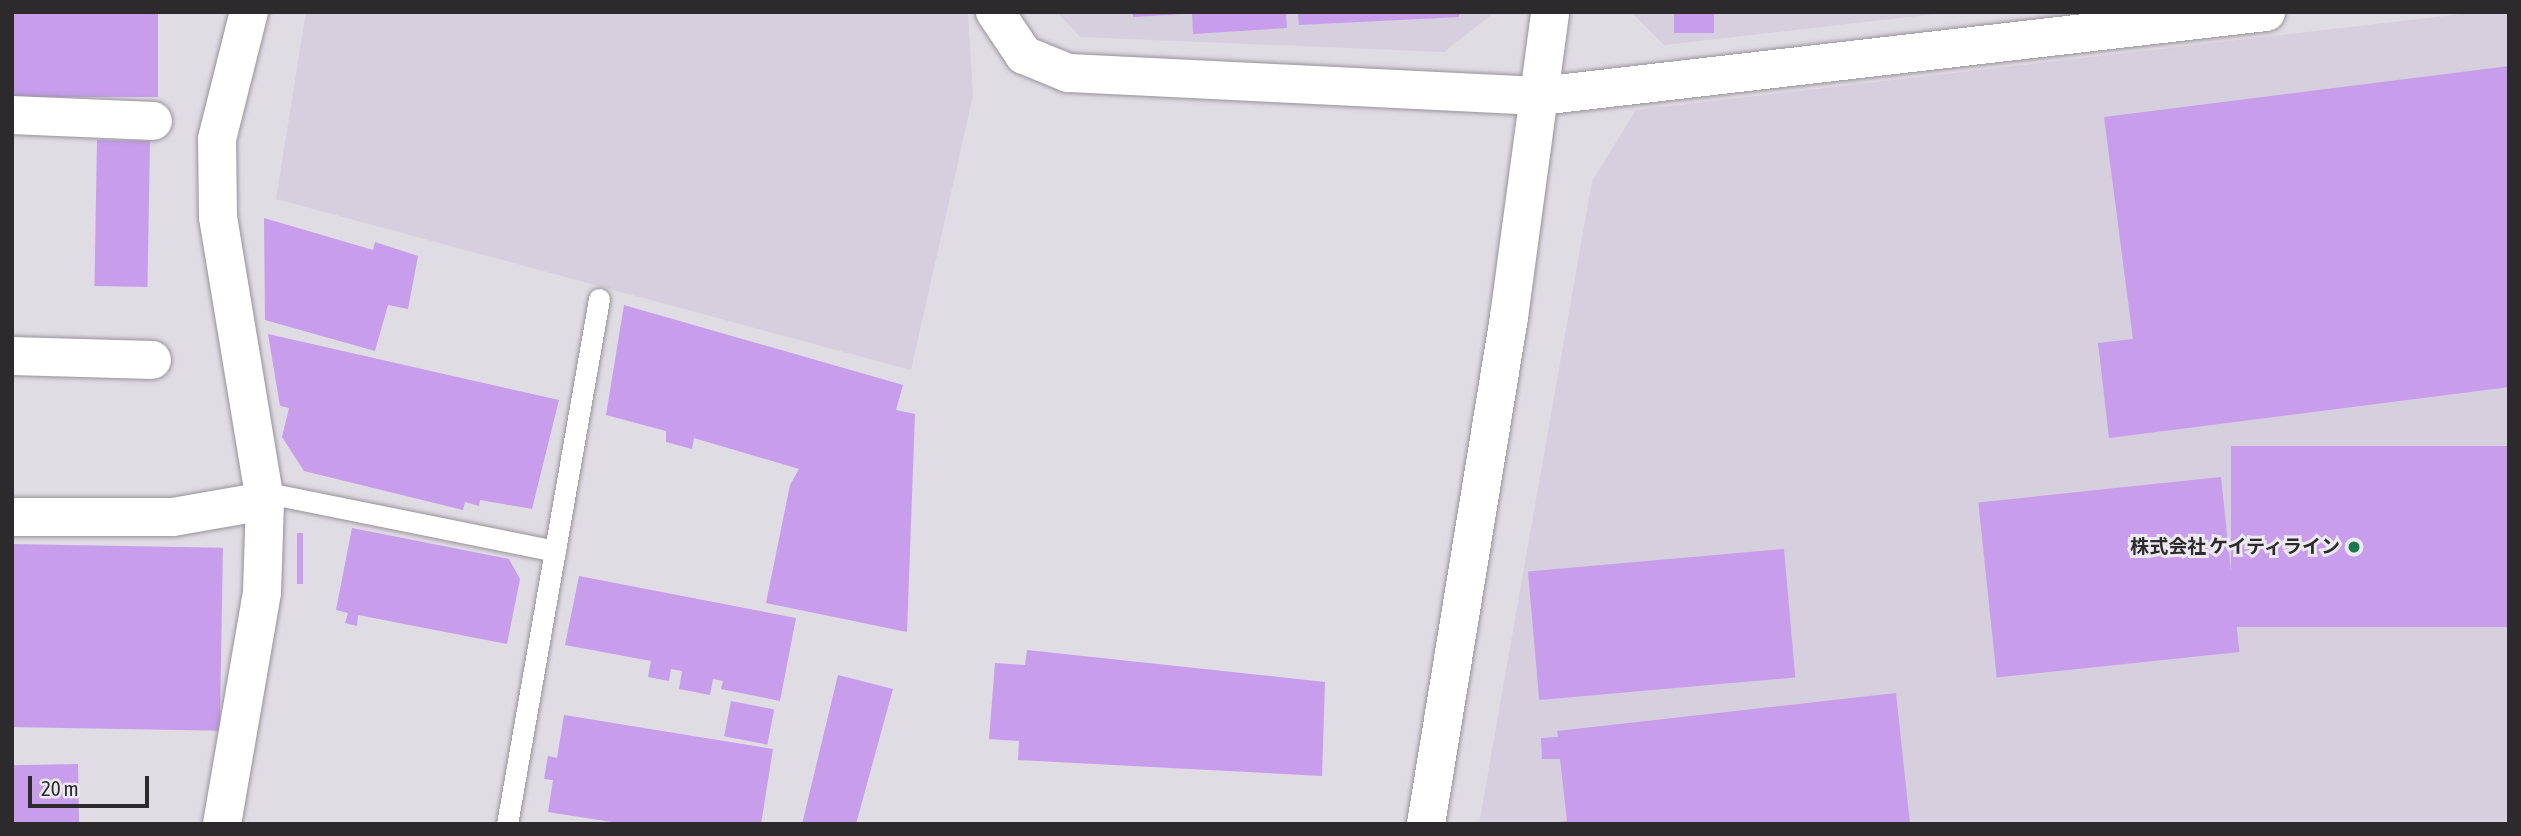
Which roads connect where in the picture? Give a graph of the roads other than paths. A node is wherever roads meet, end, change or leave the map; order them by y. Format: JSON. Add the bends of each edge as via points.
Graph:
{"nodes":[{"id":1,"x":249,"y":12,"type":"edge"},
{"id":2,"x":995,"y":12,"type":"edge"},
{"id":3,"x":1550,"y":12,"type":"edge"},
{"id":4,"x":2266,"y":12,"type":"edge"},
{"id":5,"x":1540,"y":96,"type":"junction"},
{"id":6,"x":12,"y":115,"type":"edge"},
{"id":7,"x":153,"y":121,"type":"dead end"},
{"id":8,"x":599,"y":299,"type":"dead end"},
{"id":9,"x":12,"y":356,"type":"edge"},
{"id":10,"x":152,"y":360,"type":"dead end"},
{"id":11,"x":264,"y":497,"type":"junction"},
{"id":12,"x":12,"y":517,"type":"edge"},
{"id":13,"x":555,"y":551,"type":"junction"},
{"id":14,"x":222,"y":824,"type":"edge"},
{"id":15,"x":507,"y":824,"type":"edge"},
{"id":16,"x":1426,"y":824,"type":"edge"}],
"edges":[{"from":1,"to":11,"type":"street","via":[[217,139],[218,217]]},
{"from":2,"to":5,"type":"street","via":[[1024,55],[1068,73]]},
{"from":3,"to":5,"type":"street"},
{"from":4,"to":5,"type":"street"},
{"from":5,"to":16,"type":"street"},
{"from":6,"to":7,"type":"street"},
{"from":8,"to":13,"type":"lane"},
{"from":9,"to":10,"type":"street"},
{"from":11,"to":12,"type":"street","via":[[173,517]]},
{"from":11,"to":13,"type":"lane"},
{"from":11,"to":14,"type":"street","via":[[262,592]]},
{"from":13,"to":15,"type":"lane"}]}
